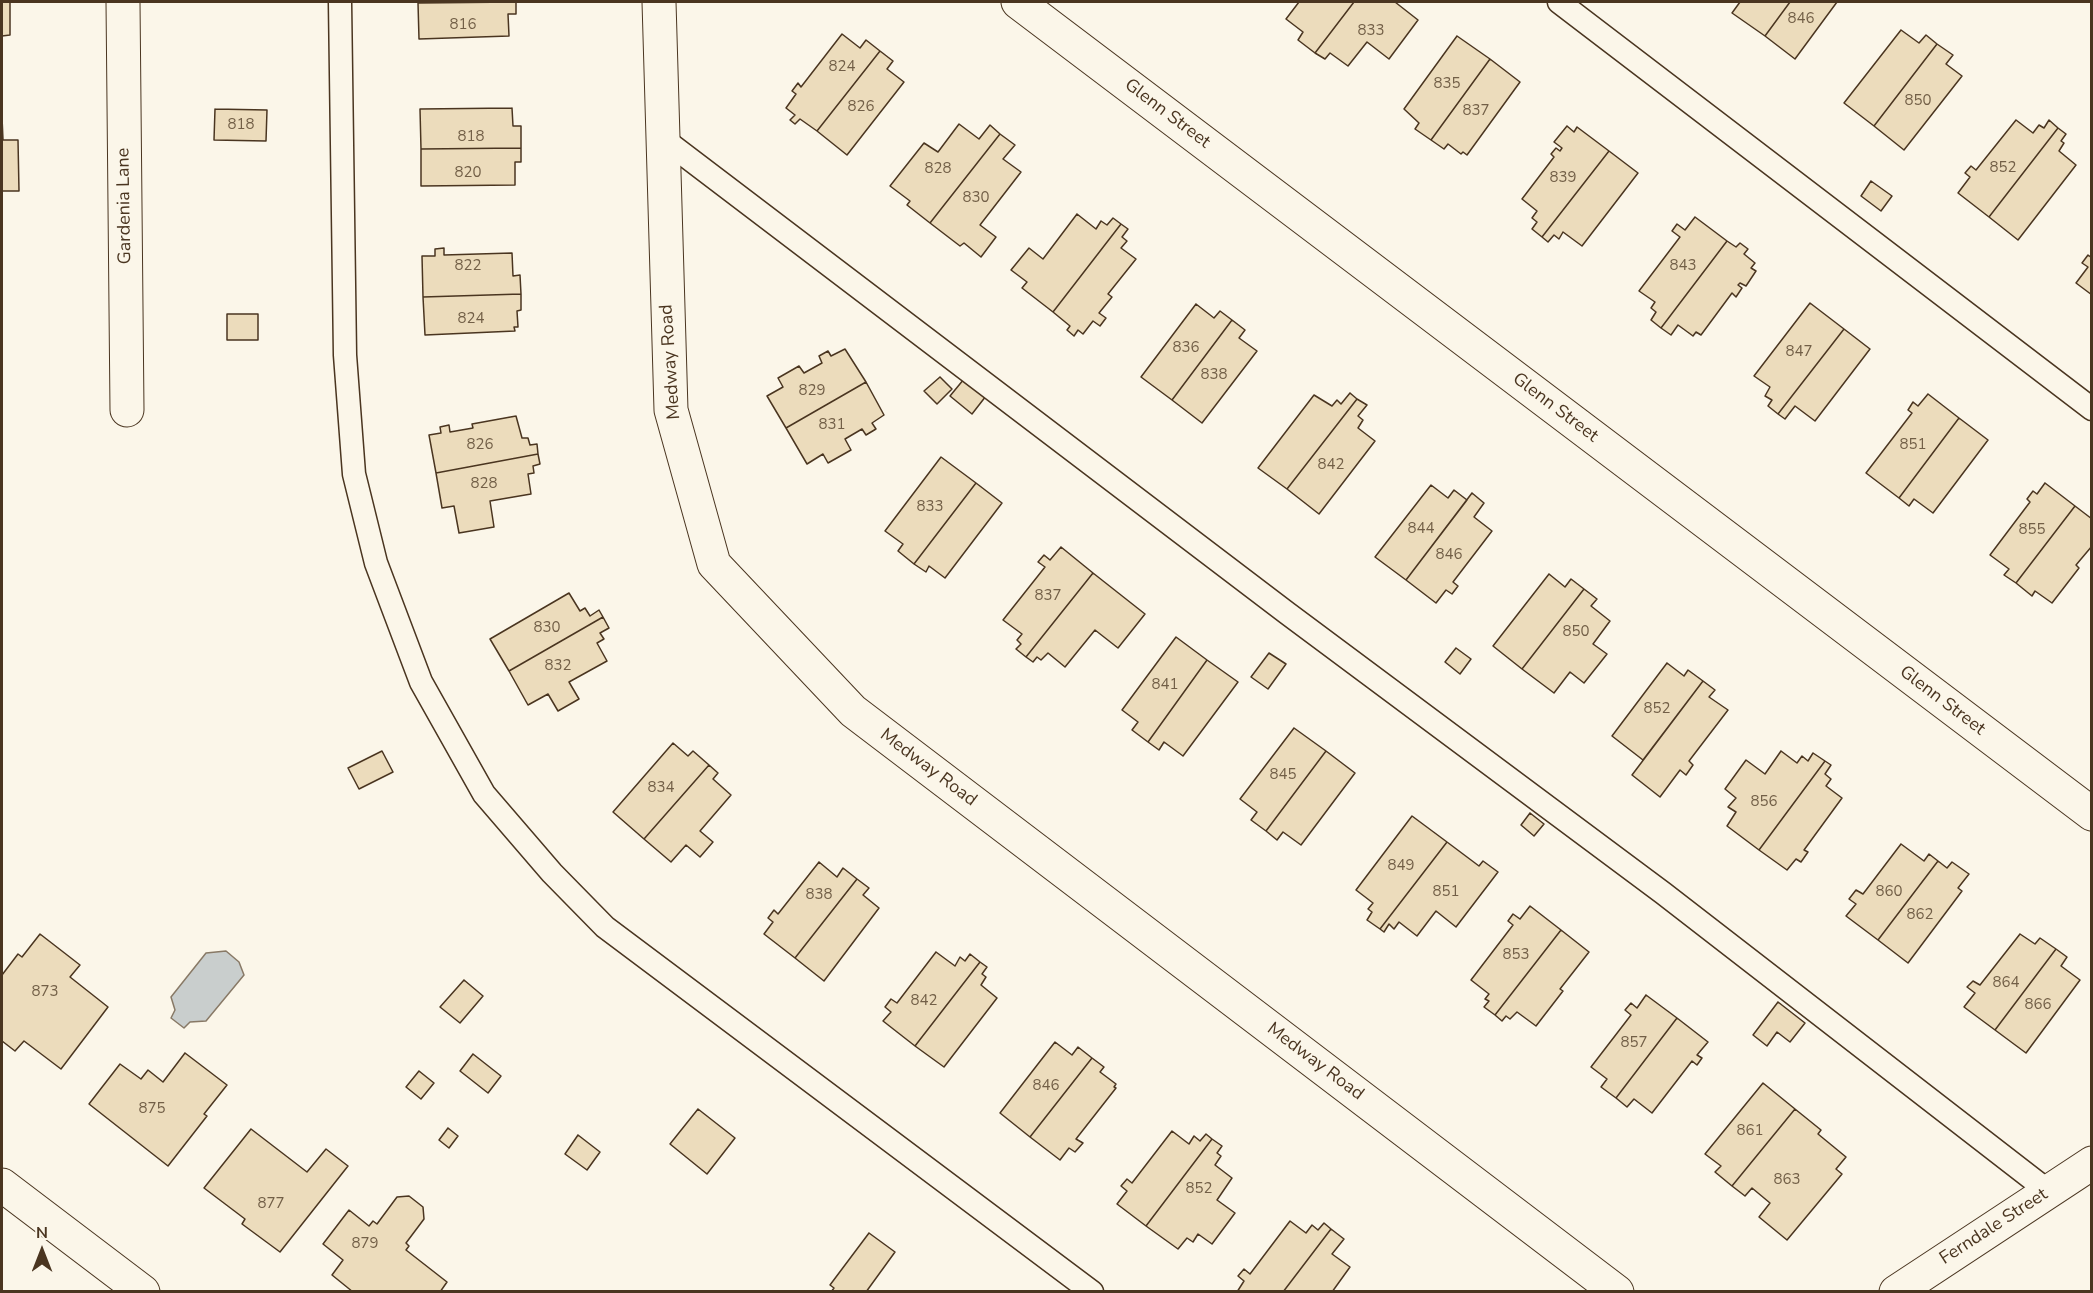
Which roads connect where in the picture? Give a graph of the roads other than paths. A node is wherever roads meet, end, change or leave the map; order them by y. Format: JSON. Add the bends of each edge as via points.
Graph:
{"nodes":[{"id":1,"x":123,"y":2,"type":"edge"},
{"id":2,"x":340,"y":2,"type":"edge"},
{"id":3,"x":659,"y":2,"type":"edge"},
{"id":4,"x":1018,"y":2,"type":"edge"},
{"id":5,"x":1559,"y":2,"type":"edge"},
{"id":6,"x":662,"y":138,"type":"junction"},
{"id":7,"x":2091,"y":409,"type":"edge"},
{"id":8,"x":127,"y":410,"type":"dead end"},
{"id":9,"x":2091,"y":814,"type":"edge"},
{"id":10,"x":2091,"y":1163,"type":"edge"},
{"id":11,"x":2,"y":1185,"type":"edge"},
{"id":12,"x":2048,"y":1191,"type":"junction"},
{"id":13,"x":142,"y":1292,"type":"edge"},
{"id":14,"x":1092,"y":1292,"type":"edge"},
{"id":15,"x":1617,"y":1292,"type":"edge"},
{"id":16,"x":1896,"y":1292,"type":"edge"}],
"edges":[{"from":1,"to":8,"type":"street","name":"Gardenia Lane"},
{"from":2,"to":14,"type":"lane","via":[[345,355],[354,474],[376,563],[421,682],[484,794],[552,873],[606,927]]},
{"from":3,"to":6,"type":"street","name":"Medway Road"},
{"from":4,"to":9,"type":"street","name":"Glenn Street"},
{"from":5,"to":7,"type":"lane"},
{"from":6,"to":12,"type":"lane","via":[[1663,893]]},
{"from":6,"to":15,"type":"street","name":"Medway Road","via":[[671,410],[714,564],[853,711]]},
{"from":10,"to":12,"type":"street","name":"Ferndale Street"},
{"from":11,"to":13,"type":"street"},
{"from":12,"to":16,"type":"street","name":"Ferndale Street"}]}
